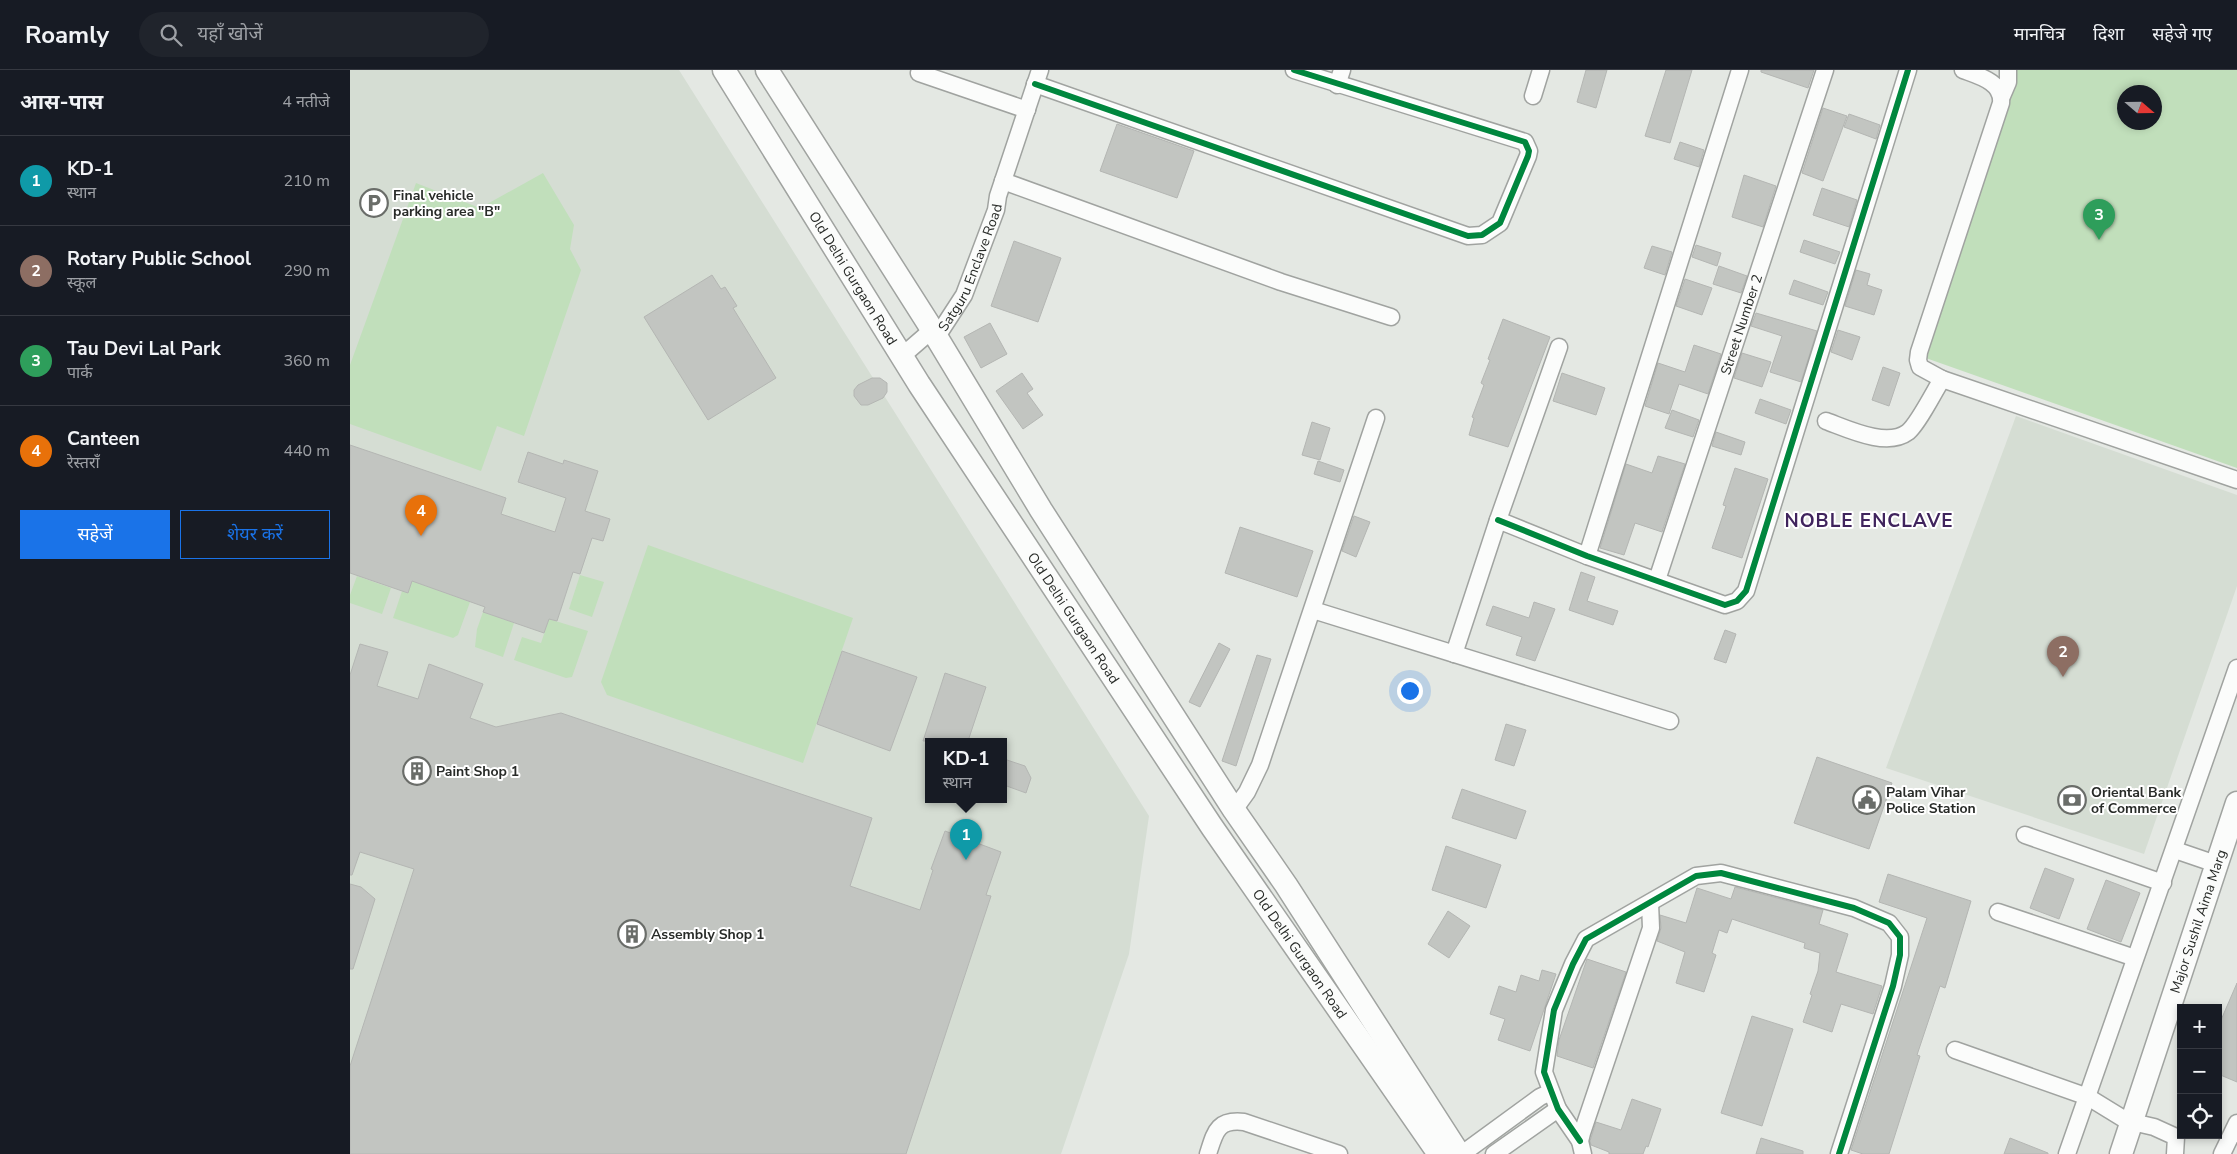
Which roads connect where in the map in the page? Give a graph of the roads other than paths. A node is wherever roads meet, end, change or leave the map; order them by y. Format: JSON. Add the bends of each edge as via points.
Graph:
{"nodes":[{"id":1,"x":724,"y":70,"type":"edge"},
{"id":2,"x":767,"y":70,"type":"edge"},
{"id":3,"x":1294,"y":70,"type":"edge"},
{"id":4,"x":1541,"y":70,"type":"edge"},
{"id":5,"x":1740,"y":70,"type":"edge"},
{"id":6,"x":1825,"y":70,"type":"edge"},
{"id":7,"x":1908,"y":70,"type":"edge"},
{"id":8,"x":1963,"y":70,"type":"edge"},
{"id":9,"x":2008,"y":70,"type":"edge"},
{"id":10,"x":919,"y":73,"type":"dead end"},
{"id":11,"x":1038,"y":77,"type":"edge"},
{"id":12,"x":1340,"y":78,"type":"edge"},
{"id":13,"x":1533,"y":96,"type":"dead end"},
{"id":14,"x":2002,"y":96,"type":"junction"},
{"id":15,"x":1027,"y":110,"type":"junction"},
{"id":16,"x":1001,"y":189,"type":"junction"},
{"id":17,"x":1392,"y":317,"type":"dead end"},
{"id":18,"x":932,"y":330,"type":"junction"},
{"id":19,"x":1559,"y":348,"type":"dead end"},
{"id":20,"x":902,"y":356,"type":"junction"},
{"id":21,"x":1942,"y":379,"type":"junction"},
{"id":22,"x":1376,"y":418,"type":"dead end"},
{"id":23,"x":1826,"y":421,"type":"dead end"},
{"id":24,"x":2237,"y":480,"type":"edge"},
{"id":25,"x":1498,"y":520,"type":"junction"},
{"id":26,"x":1587,"y":556,"type":"junction"},
{"id":27,"x":1657,"y":580,"type":"junction"},
{"id":28,"x":1313,"y":610,"type":"junction"},
{"id":29,"x":1454,"y":654,"type":"junction"},
{"id":30,"x":2237,"y":668,"type":"edge"},
{"id":31,"x":1670,"y":721,"type":"dead end"},
{"id":32,"x":2237,"y":803,"type":"edge"},
{"id":33,"x":1234,"y":810,"type":"junction"},
{"id":34,"x":2025,"y":835,"type":"dead end"},
{"id":35,"x":2175,"y":850,"type":"junction"},
{"id":36,"x":1263,"y":852,"type":"junction"},
{"id":37,"x":2216,"y":864,"type":"junction"},
{"id":38,"x":1241,"y":868,"type":"junction"},
{"id":39,"x":2164,"y":883,"type":"junction"},
{"id":40,"x":1650,"y":903,"type":"junction"},
{"id":41,"x":1998,"y":912,"type":"dead end"},
{"id":42,"x":2135,"y":958,"type":"junction"},
{"id":43,"x":1955,"y":1050,"type":"dead end"},
{"id":44,"x":1551,"y":1092,"type":"junction"},
{"id":45,"x":2088,"y":1097,"type":"junction"},
{"id":46,"x":1558,"y":1109,"type":"junction"},
{"id":47,"x":2237,"y":1123,"type":"edge"},
{"id":48,"x":2132,"y":1124,"type":"junction"},
{"id":49,"x":1581,"y":1148,"type":"edge"},
{"id":50,"x":1208,"y":1154,"type":"edge"},
{"id":51,"x":1339,"y":1154,"type":"edge"},
{"id":52,"x":1439,"y":1154,"type":"edge"},
{"id":53,"x":1461,"y":1154,"type":"edge"},
{"id":54,"x":1494,"y":1154,"type":"edge"},
{"id":55,"x":1839,"y":1154,"type":"edge"},
{"id":56,"x":2067,"y":1154,"type":"edge"},
{"id":57,"x":2121,"y":1154,"type":"edge"},
{"id":58,"x":2175,"y":1154,"type":"edge"},
{"id":59,"x":2222,"y":1154,"type":"edge"}],
"edges":[{"from":1,"to":20,"type":"main road","name":"Old Delhi Gurgaon Road"},
{"from":2,"to":18,"type":"main road","name":"Old Delhi Gurgaon Road"},
{"from":3,"to":12,"type":"street"},
{"from":4,"to":13,"type":"street"},
{"from":5,"to":26,"type":"street"},
{"from":6,"to":27,"type":"street","name":"Street Number 2"},
{"from":7,"to":27,"type":"street","via":[[1746,592],[1738,600],[1725,605]]},
{"from":8,"to":14,"type":"street","via":[[1997,86]]},
{"from":9,"to":14,"type":"street","via":[[2008,82]]},
{"from":10,"to":15,"type":"street"},
{"from":11,"to":12,"type":"street","via":[[1468,236],[1482,234],[1500,223],[1528,156],[1525,142]]},
{"from":11,"to":15,"type":"street","name":"Satguru Enclave Road"},
{"from":14,"to":21,"type":"street","via":[[1919,352],[1920,367]]},
{"from":15,"to":16,"type":"street","name":"Satguru Enclave Road"},
{"from":16,"to":17,"type":"street"},
{"from":16,"to":18,"type":"street","name":"Satguru Enclave Road","via":[[990,206],[952,302]]},
{"from":18,"to":20,"type":"street","name":"Satguru Enclave Road"},
{"from":18,"to":33,"type":"main road","name":"Old Delhi Gurgaon Road","via":[[1046,518]]},
{"from":19,"to":25,"type":"street"},
{"from":20,"to":38,"type":"main road","name":"Old Delhi Gurgaon Road"},
{"from":21,"to":23,"type":"street","via":[[1908,431],[1896,437],[1872,437]]},
{"from":21,"to":24,"type":"street"},
{"from":22,"to":28,"type":"street"},
{"from":25,"to":26,"type":"street"},
{"from":25,"to":29,"type":"street"},
{"from":26,"to":27,"type":"street"},
{"from":28,"to":29,"type":"street"},
{"from":28,"to":33,"type":"street","via":[[1255,778]]},
{"from":29,"to":31,"type":"street"},
{"from":30,"to":35,"type":"street"},
{"from":32,"to":37,"type":"main road","name":"Major Sushil Aima Marg"},
{"from":33,"to":36,"type":"main road","name":"Old Delhi Gurgaon Road"},
{"from":34,"to":39,"type":"street"},
{"from":35,"to":37,"type":"street"},
{"from":35,"to":39,"type":"street"},
{"from":36,"to":38,"type":"main road"},
{"from":36,"to":53,"type":"main road","name":"Old Delhi Gurgaon Road"},
{"from":37,"to":48,"type":"main road","name":"Major Sushil Aima Marg"},
{"from":38,"to":52,"type":"main road","name":"Old Delhi Gurgaon Road"},
{"from":39,"to":42,"type":"street"},
{"from":40,"to":44,"type":"street","via":[[1586,939],[1554,1010],[1544,1072]]},
{"from":40,"to":49,"type":"street","via":[[1650,928]]},
{"from":40,"to":55,"type":"street","via":[[1696,876],[1721,873],[1854,908],[1889,924],[1900,937],[1900,955],[1893,986]]},
{"from":41,"to":42,"type":"street"},
{"from":42,"to":45,"type":"street"},
{"from":43,"to":45,"type":"street"},
{"from":44,"to":46,"type":"street"},
{"from":44,"to":53,"type":"street"},
{"from":45,"to":48,"type":"street"},
{"from":45,"to":56,"type":"street"},
{"from":46,"to":49,"type":"street"},
{"from":46,"to":54,"type":"street"},
{"from":47,"to":59,"type":"street"},
{"from":48,"to":57,"type":"main road","name":"Major Sushil Aima Marg"},
{"from":48,"to":58,"type":"street","via":[[2154,1127],[2176,1137]]},
{"from":50,"to":51,"type":"street","via":[[1214,1135],[1222,1124],[1231,1120]]}]}
